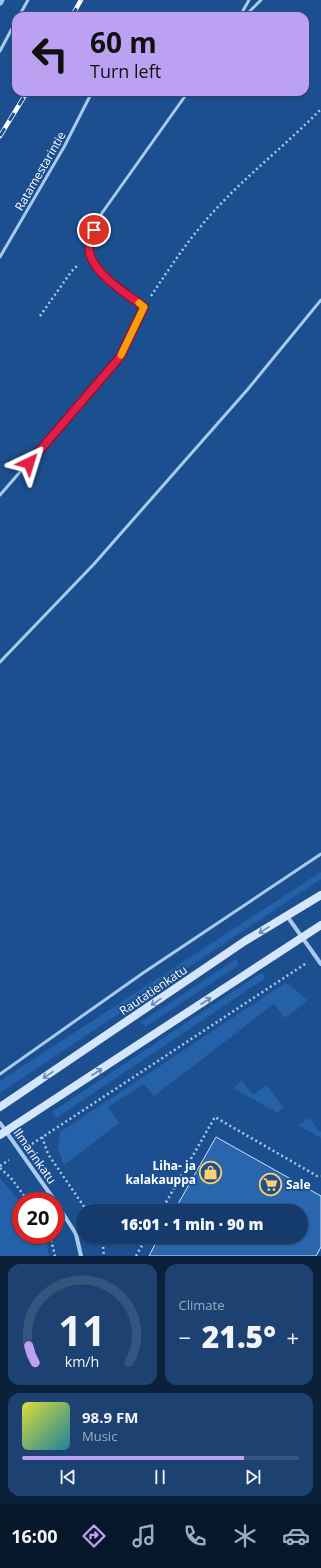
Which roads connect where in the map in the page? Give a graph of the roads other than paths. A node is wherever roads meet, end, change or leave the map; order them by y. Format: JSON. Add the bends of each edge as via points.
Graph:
{"nodes":[{"id":1,"x":28,"y":0,"type":"edge"},
{"id":2,"x":249,"y":0,"type":"edge"},
{"id":3,"x":261,"y":0,"type":"edge"},
{"id":4,"x":21,"y":12,"type":"edge"},
{"id":5,"x":242,"y":12,"type":"edge"},
{"id":6,"x":249,"y":12,"type":"edge"},
{"id":7,"x":12,"y":28,"type":"edge"},
{"id":8,"x":0,"y":50,"type":"edge"},
{"id":9,"x":90,"y":96,"type":"edge"},
{"id":10,"x":185,"y":96,"type":"edge"},
{"id":11,"x":0,"y":257,"type":"edge"},
{"id":12,"x":321,"y":300,"type":"edge"},
{"id":13,"x":0,"y":495,"type":"edge"},
{"id":14,"x":0,"y":662,"type":"edge"},
{"id":15,"x":321,"y":854,"type":"edge"},
{"id":16,"x":321,"y":895,"type":"edge"},
{"id":17,"x":287,"y":916,"type":"junction"},
{"id":18,"x":321,"y":925,"type":"edge"},
{"id":19,"x":302,"y":938,"type":"junction"},
{"id":20,"x":321,"y":964,"type":"edge"},
{"id":21,"x":0,"y":1074,"type":"edge"},
{"id":22,"x":0,"y":1106,"type":"edge"},
{"id":23,"x":0,"y":1123,"type":"edge"},
{"id":24,"x":3,"y":1133,"type":"edge"},
{"id":25,"x":49,"y":1192,"type":"edge"},
{"id":26,"x":64,"y":1215,"type":"edge"},
{"id":27,"x":81,"y":1256,"type":"edge"}],
"edges":[{"from":1,"to":4,"type":"lane"},
{"from":2,"to":5,"type":"lane"},
{"from":3,"to":6,"type":"lane"},
{"from":7,"to":8,"type":"lane"},
{"from":9,"to":11,"type":"lane","name":"Ratamestarintie","via":[[64,147]]},
{"from":10,"to":13,"type":"lane","via":[[97,220],[90,240],[90,254],[105,278],[144,307],[120,357]]},
{"from":12,"to":14,"type":"lane","via":[[243,394],[94,564]]},
{"from":15,"to":21,"type":"lane","via":[[162,960]]},
{"from":16,"to":17,"type":"main road","name":"Rautatienkatu"},
{"from":17,"to":19,"type":"street"},
{"from":17,"to":22,"type":"main road","name":"Rautatienkatu","one_way":true},
{"from":18,"to":19,"type":"main road"},
{"from":19,"to":20,"type":"street"},
{"from":24,"to":19,"type":"main road","one_way":true},
{"from":23,"to":24,"type":"street","name":"Ilmarinkatu"},
{"from":24,"to":25,"type":"street","name":"Ilmarinkatu"},
{"from":26,"to":27,"type":"street","name":"Ilmarinkatu","via":[[76,1234]]}]}
